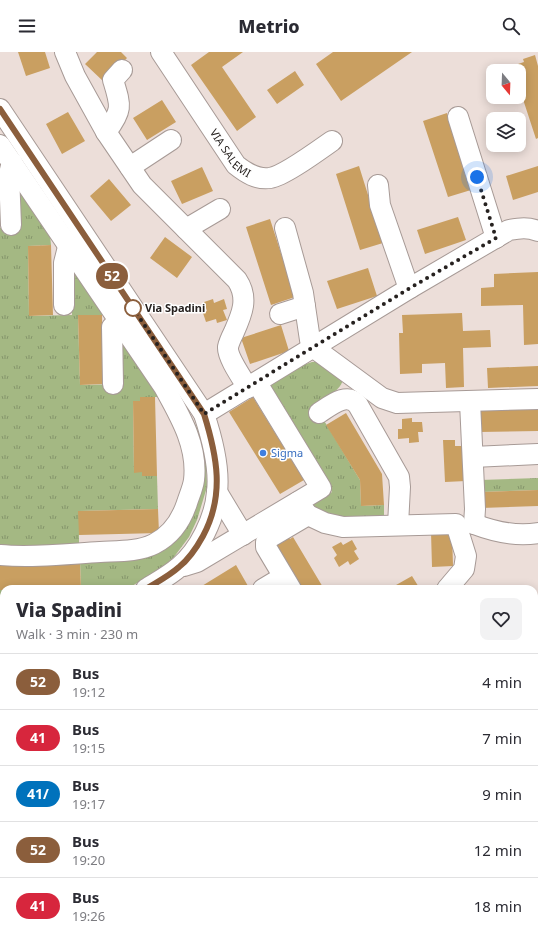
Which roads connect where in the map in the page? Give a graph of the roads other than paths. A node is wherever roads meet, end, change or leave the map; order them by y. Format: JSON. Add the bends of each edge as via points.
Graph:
{"nodes":[{"id":1,"x":65,"y":52,"type":"edge"},
{"id":2,"x":162,"y":52,"type":"edge"},
{"id":3,"x":122,"y":70,"type":"dead end"},
{"id":4,"x":0,"y":109,"type":"edge"},
{"id":5,"x":458,"y":117,"type":"dead end"},
{"id":6,"x":106,"y":132,"type":"junction"},
{"id":7,"x":171,"y":140,"type":"dead end"},
{"id":8,"x":332,"y":141,"type":"dead end"},
{"id":9,"x":0,"y":145,"type":"edge"},
{"id":10,"x":12,"y":162,"type":"junction"},
{"id":11,"x":130,"y":167,"type":"junction"},
{"id":12,"x":378,"y":186,"type":"dead end"},
{"id":13,"x":220,"y":209,"type":"dead end"},
{"id":14,"x":12,"y":225,"type":"dead end"},
{"id":15,"x":535,"y":226,"type":"edge"},
{"id":16,"x":285,"y":228,"type":"dead end"},
{"id":17,"x":186,"y":229,"type":"junction"},
{"id":18,"x":496,"y":238,"type":"junction"},
{"id":19,"x":68,"y":247,"type":"junction"},
{"id":20,"x":410,"y":288,"type":"junction"},
{"id":21,"x":64,"y":305,"type":"dead end"},
{"id":22,"x":305,"y":306,"type":"junction"},
{"id":23,"x":280,"y":314,"type":"dead end"},
{"id":24,"x":118,"y":321,"type":"junction"},
{"id":25,"x":314,"y":348,"type":"junction"},
{"id":26,"x":113,"y":384,"type":"dead end"},
{"id":27,"x":252,"y":385,"type":"junction"},
{"id":28,"x":359,"y":392,"type":"junction"},
{"id":29,"x":538,"y":399,"type":"edge"},
{"id":30,"x":470,"y":402,"type":"junction"},
{"id":31,"x":319,"y":413,"type":"dead end"},
{"id":32,"x":204,"y":414,"type":"junction"},
{"id":33,"x":538,"y":454,"type":"edge"},
{"id":34,"x":473,"y":457,"type":"junction"},
{"id":35,"x":217,"y":492,"type":"junction"},
{"id":36,"x":303,"y":508,"type":"junction"},
{"id":37,"x":398,"y":525,"type":"junction"},
{"id":38,"x":467,"y":529,"type":"junction"},
{"id":39,"x":538,"y":533,"type":"edge"},
{"id":40,"x":243,"y":535,"type":"junction"},
{"id":41,"x":0,"y":555,"type":"edge"},
{"id":42,"x":180,"y":567,"type":"junction"},
{"id":43,"x":287,"y":583,"type":"edge"},
{"id":44,"x":152,"y":585,"type":"edge"},
{"id":45,"x":451,"y":585,"type":"edge"}],
"edges":[{"from":1,"to":6,"type":"street","via":[[75,76]]},
{"from":2,"to":8,"type":"street","name":"VIA SALEMI","via":[[236,165],[247,174],[271,178],[286,172]]},
{"from":3,"to":6,"type":"street","via":[[113,80],[119,109]]},
{"from":4,"to":32,"type":"street"},
{"from":5,"to":18,"type":"street"},
{"from":6,"to":11,"type":"street"},
{"from":7,"to":11,"type":"street"},
{"from":9,"to":10,"type":"street"},
{"from":10,"to":14,"type":"street","via":[[9,174]]},
{"from":10,"to":19,"type":"street"},
{"from":11,"to":17,"type":"street","via":[[142,185]]},
{"from":12,"to":20,"type":"street","via":[[380,205]]},
{"from":13,"to":17,"type":"street"},
{"from":15,"to":18,"type":"street","via":[[509,230]]},
{"from":16,"to":22,"type":"street"},
{"from":17,"to":27,"type":"street","via":[[241,286],[244,308],[228,346],[230,357]]},
{"from":18,"to":20,"type":"street"},
{"from":19,"to":21,"type":"street","via":[[64,263]]},
{"from":19,"to":24,"type":"street"},
{"from":20,"to":25,"type":"street"},
{"from":22,"to":23,"type":"street"},
{"from":22,"to":25,"type":"street","via":[[310,340]]},
{"from":24,"to":26,"type":"street","via":[[112,327]]},
{"from":24,"to":41,"type":"street","via":[[164,387],[189,437],[194,462],[194,481],[184,514],[169,534],[145,548],[78,554]]},
{"from":25,"to":27,"type":"street"},
{"from":25,"to":28,"type":"street"},
{"from":27,"to":32,"type":"street"},
{"from":27,"to":36,"type":"street","via":[[321,488]]},
{"from":28,"to":30,"type":"street","via":[[397,403]]},
{"from":28,"to":31,"type":"street"},
{"from":28,"to":37,"type":"street","via":[[399,477]]},
{"from":29,"to":30,"type":"street"},
{"from":30,"to":34,"type":"street"},
{"from":32,"to":35,"type":"street","via":[[212,440]]},
{"from":33,"to":34,"type":"street"},
{"from":34,"to":38,"type":"street","via":[[474,490]]},
{"from":35,"to":40,"type":"street"},
{"from":35,"to":42,"type":"street","via":[[208,526],[197,547]]},
{"from":36,"to":37,"type":"street","via":[[325,523],[338,526]]},
{"from":36,"to":40,"type":"street"},
{"from":36,"to":43,"type":"street","via":[[266,542],[266,547]]},
{"from":37,"to":38,"type":"street","via":[[456,524]]},
{"from":38,"to":39,"type":"street","via":[[515,535]]},
{"from":38,"to":45,"type":"street","via":[[464,570]]},
{"from":40,"to":42,"type":"street","via":[[197,562]]},
{"from":42,"to":44,"type":"street"}]}
